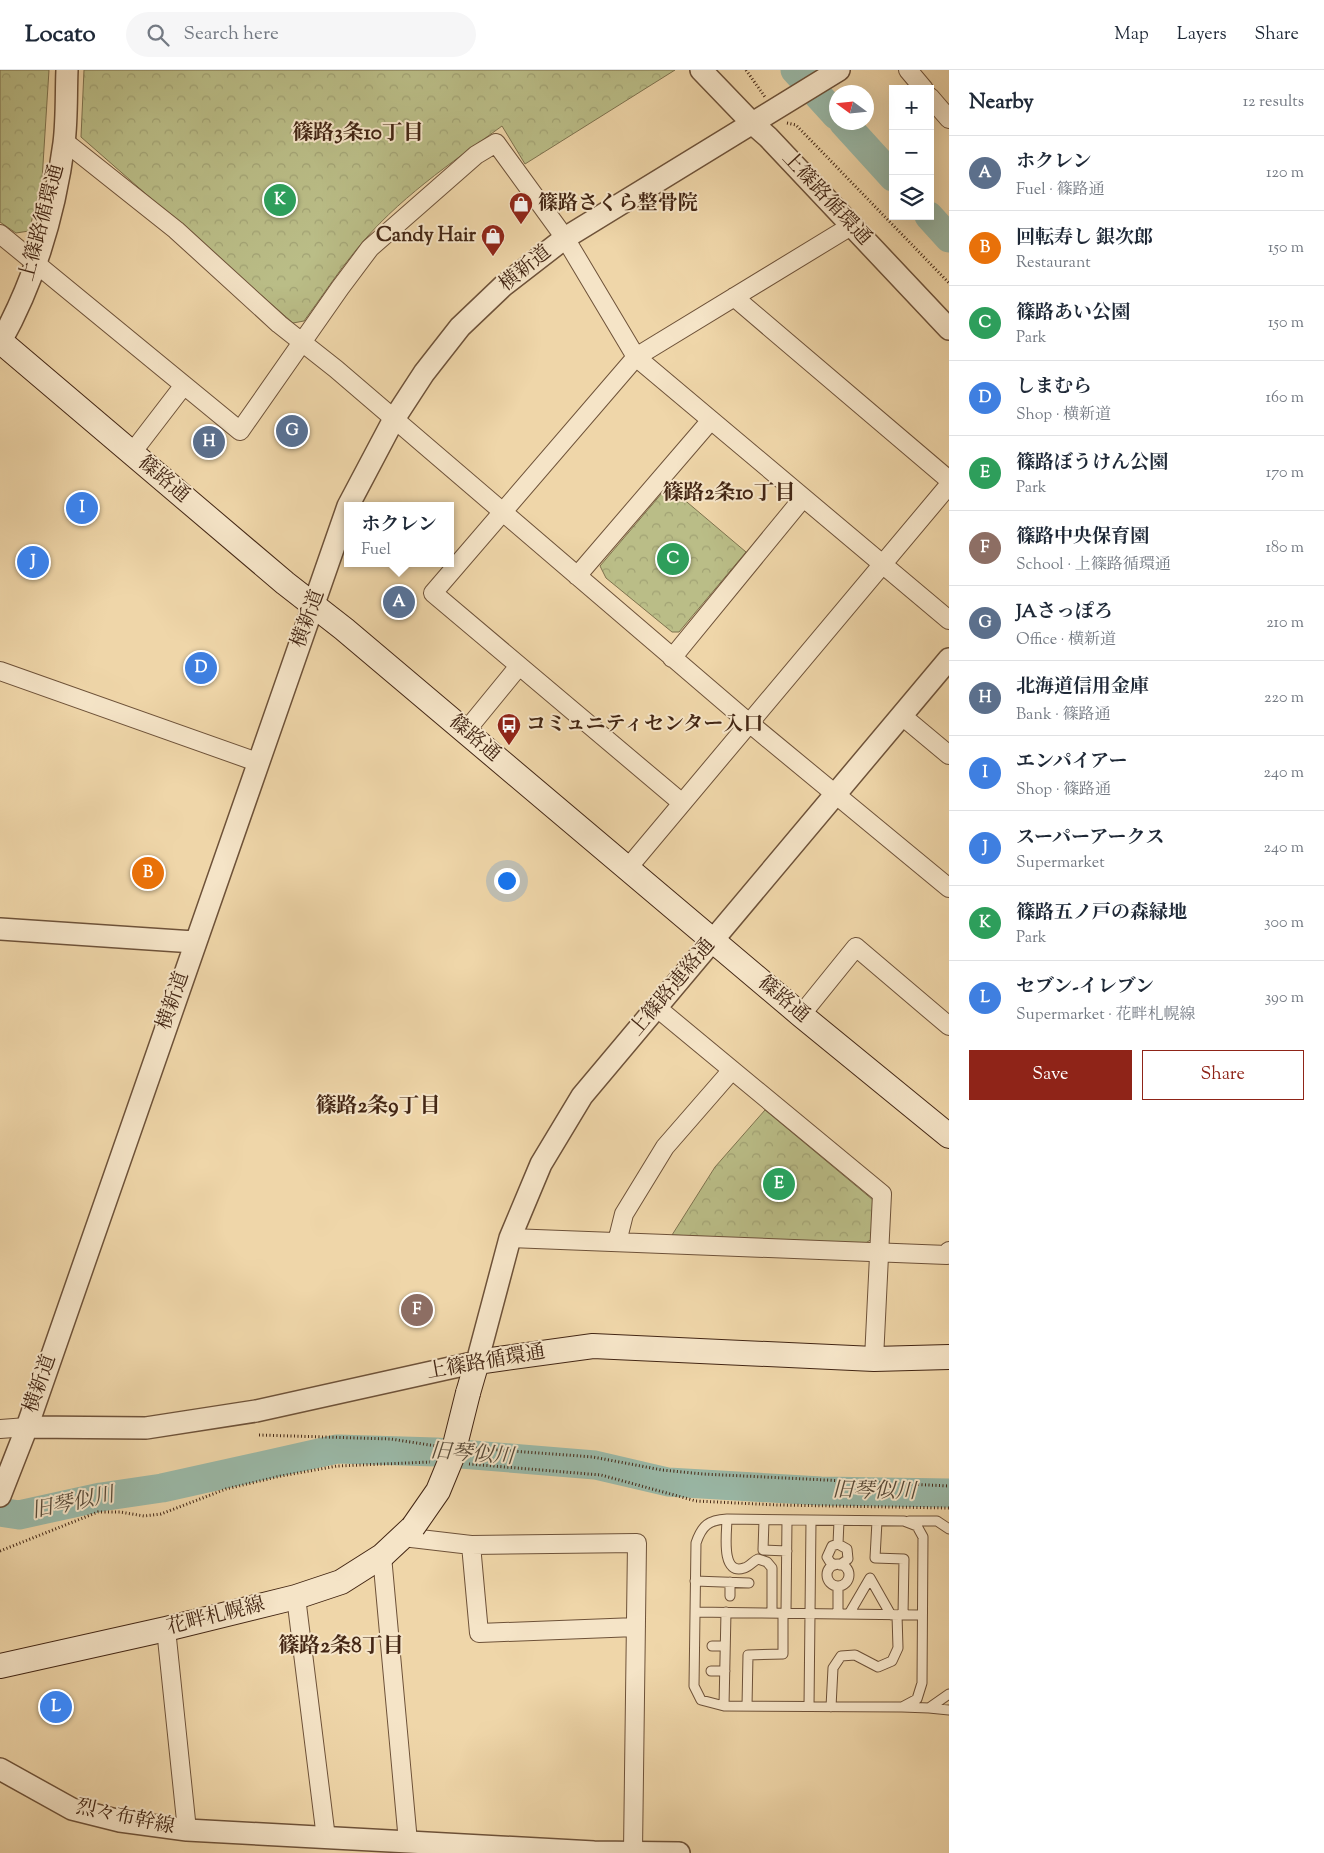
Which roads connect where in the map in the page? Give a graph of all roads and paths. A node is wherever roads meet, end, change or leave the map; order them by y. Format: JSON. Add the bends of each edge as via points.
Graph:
{"nodes":[{"id":1,"x":67,"y":70,"type":"edge"},
{"id":2,"x":701,"y":70,"type":"edge"},
{"id":3,"x":746,"y":70,"type":"edge"},
{"id":4,"x":839,"y":70,"type":"edge"},
{"id":5,"x":908,"y":70,"type":"edge"},
{"id":6,"x":921,"y":85,"type":"edge"},
{"id":7,"x":767,"y":99,"type":"dead end"},
{"id":8,"x":934,"y":102,"type":"edge"},
{"id":9,"x":949,"y":119,"type":"edge"},
{"id":10,"x":779,"y":122,"type":"dead end"},
{"id":11,"x":752,"y":123,"type":"junction"},
{"id":12,"x":64,"y":141,"type":"junction"},
{"id":13,"x":851,"y":226,"type":"junction"},
{"id":14,"x":0,"y":234,"type":"edge"},
{"id":15,"x":565,"y":238,"type":"junction"},
{"id":16,"x":36,"y":265,"type":"junction"},
{"id":17,"x":949,"y":283,"type":"edge"},
{"id":18,"x":734,"y":297,"type":"junction"},
{"id":19,"x":949,"y":329,"type":"edge"},
{"id":20,"x":0,"y":342,"type":"edge"},
{"id":21,"x":302,"y":342,"type":"junction"},
{"id":22,"x":636,"y":357,"type":"junction"},
{"id":23,"x":184,"y":386,"type":"junction"},
{"id":24,"x":394,"y":419,"type":"junction"},
{"id":25,"x":711,"y":420,"type":"junction"},
{"id":26,"x":131,"y":454,"type":"junction"},
{"id":27,"x":949,"y":480,"type":"edge"},
{"id":28,"x":949,"y":485,"type":"edge"},
{"id":29,"x":804,"y":498,"type":"junction"},
{"id":30,"x":350,"y":502,"type":"edge"},
{"id":31,"x":501,"y":511,"type":"junction"},
{"id":32,"x":344,"y":517,"type":"edge"},
{"id":33,"x":882,"y":564,"type":"junction"},
{"id":34,"x":577,"y":576,"type":"junction"},
{"id":35,"x":313,"y":605,"type":"junction"},
{"id":36,"x":949,"y":620,"type":"edge"},
{"id":37,"x":672,"y":658,"type":"junction"},
{"id":38,"x":949,"y":659,"type":"edge"},
{"id":39,"x":519,"y":666,"type":"junction"},
{"id":40,"x":0,"y":671,"type":"edge"},
{"id":41,"x":901,"y":715,"type":"junction"},
{"id":42,"x":748,"y":722,"type":"junction"},
{"id":43,"x":465,"y":732,"type":"junction"},
{"id":44,"x":949,"y":755,"type":"edge"},
{"id":45,"x":257,"y":762,"type":"junction"},
{"id":46,"x":835,"y":793,"type":"junction"},
{"id":47,"x":682,"y":803,"type":"junction"},
{"id":48,"x":626,"y":869,"type":"junction"},
{"id":49,"x":949,"y":888,"type":"edge"},
{"id":50,"x":0,"y":929,"type":"edge"},
{"id":51,"x":712,"y":940,"type":"junction"},
{"id":52,"x":194,"y":942,"type":"junction"},
{"id":53,"x":656,"y":1007,"type":"junction"},
{"id":54,"x":801,"y":1015,"type":"junction"},
{"id":55,"x":949,"y":1026,"type":"edge"},
{"id":56,"x":732,"y":1070,"type":"junction"},
{"id":57,"x":949,"y":1136,"type":"edge"},
{"id":58,"x":510,"y":1238,"type":"junction"},
{"id":59,"x":618,"y":1242,"type":"junction"},
{"id":60,"x":949,"y":1251,"type":"edge"},
{"id":61,"x":879,"y":1252,"type":"junction"},
{"id":62,"x":949,"y":1357,"type":"edge"},
{"id":63,"x":874,"y":1359,"type":"junction"},
{"id":64,"x":477,"y":1362,"type":"junction"},
{"id":65,"x":27,"y":1427,"type":"junction"},
{"id":66,"x":0,"y":1429,"type":"edge"},
{"id":67,"x":260,"y":1435,"type":"dead end"},
{"id":68,"x":445,"y":1447,"type":"dead end"},
{"id":69,"x":463,"y":1448,"type":"dead end"},
{"id":70,"x":425,"y":1462,"type":"dead end"},
{"id":71,"x":480,"y":1464,"type":"dead end"},
{"id":72,"x":949,"y":1486,"type":"edge"},
{"id":73,"x":1,"y":1492,"type":"edge"},
{"id":74,"x":949,"y":1508,"type":"edge"},
{"id":75,"x":727,"y":1519,"type":"junction"},
{"id":76,"x":764,"y":1520,"type":"junction"},
{"id":77,"x":788,"y":1520,"type":"junction"},
{"id":78,"x":811,"y":1521,"type":"junction"},
{"id":79,"x":839,"y":1521,"type":"junction"},
{"id":80,"x":877,"y":1521,"type":"junction"},
{"id":81,"x":904,"y":1521,"type":"junction"},
{"id":82,"x":937,"y":1521,"type":"junction"},
{"id":83,"x":949,"y":1522,"type":"edge"},
{"id":84,"x":949,"y":1529,"type":"edge"},
{"id":85,"x":408,"y":1532,"type":"junction"},
{"id":86,"x":838,"y":1544,"type":"junction"},
{"id":87,"x":471,"y":1545,"type":"junction"},
{"id":88,"x":0,"y":1551,"type":"edge"},
{"id":89,"x":787,"y":1551,"type":"junction"},
{"id":90,"x":382,"y":1556,"type":"junction"},
{"id":91,"x":838,"y":1565,"type":"junction"},
{"id":92,"x":695,"y":1581,"type":"junction"},
{"id":93,"x":730,"y":1582,"type":"junction"},
{"id":94,"x":748,"y":1583,"type":"dead end"},
{"id":95,"x":838,"y":1586,"type":"junction"},
{"id":96,"x":730,"y":1596,"type":"dead end"},
{"id":97,"x":296,"y":1597,"type":"junction"},
{"id":98,"x":695,"y":1612,"type":"junction"},
{"id":99,"x":726,"y":1612,"type":"junction"},
{"id":100,"x":772,"y":1613,"type":"junction"},
{"id":101,"x":785,"y":1613,"type":"junction"},
{"id":102,"x":810,"y":1613,"type":"junction"},
{"id":103,"x":838,"y":1614,"type":"junction"},
{"id":104,"x":849,"y":1614,"type":"junction"},
{"id":105,"x":897,"y":1615,"type":"junction"},
{"id":106,"x":921,"y":1615,"type":"junction"},
{"id":107,"x":636,"y":1627,"type":"junction"},
{"id":108,"x":166,"y":1629,"type":"junction"},
{"id":109,"x":712,"y":1646,"type":"dead end"},
{"id":110,"x":725,"y":1646,"type":"junction"},
{"id":111,"x":0,"y":1666,"type":"edge"},
{"id":112,"x":711,"y":1671,"type":"dead end"},
{"id":113,"x":725,"y":1671,"type":"junction"},
{"id":114,"x":949,"y":1694,"type":"edge"},
{"id":115,"x":724,"y":1706,"type":"junction"},
{"id":116,"x":747,"y":1706,"type":"junction"},
{"id":117,"x":809,"y":1706,"type":"junction"},
{"id":118,"x":831,"y":1707,"type":"junction"},
{"id":119,"x":902,"y":1707,"type":"junction"},
{"id":120,"x":930,"y":1708,"type":"junction"},
{"id":121,"x":949,"y":1710,"type":"edge"},
{"id":122,"x":0,"y":1769,"type":"edge"},
{"id":123,"x":187,"y":1830,"type":"junction"},
{"id":124,"x":326,"y":1838,"type":"junction"},
{"id":125,"x":408,"y":1842,"type":"junction"},
{"id":126,"x":489,"y":1850,"type":"edge"},
{"id":127,"x":633,"y":1852,"type":"junction"},
{"id":128,"x":594,"y":1853,"type":"edge"},
{"id":129,"x":679,"y":1853,"type":"edge"}],
"edges":[{"from":1,"to":12,"type":"street","name":"上篠路循環通"},
{"from":2,"to":11,"type":"street","name":"上篠路循環通"},
{"from":3,"to":7,"type":"path"},
{"from":4,"to":11,"type":"street","name":"横新道"},
{"from":5,"to":6,"type":"street"},
{"from":8,"to":9,"type":"street"},
{"from":10,"to":17,"type":"path","via":[[796,125]]},
{"from":11,"to":13,"type":"street","name":"上篠路循環通"},
{"from":11,"to":15,"type":"street","name":"横新道"},
{"from":12,"to":16,"type":"street","name":"上篠路循環通","via":[[57,191]]},
{"from":12,"to":21,"type":"street","via":[[176,230]]},
{"from":13,"to":18,"type":"street"},
{"from":13,"to":19,"type":"street","name":"上篠路循環通"},
{"from":14,"to":16,"type":"street"},
{"from":15,"to":21,"type":"street","via":[[496,143],[476,155],[370,248]]},
{"from":15,"to":22,"type":"street"},
{"from":15,"to":24,"type":"street","name":"横新道","via":[[503,286],[460,328],[424,373]]},
{"from":16,"to":20,"type":"street","name":"上篠路循環通"},
{"from":16,"to":23,"type":"street"},
{"from":18,"to":22,"type":"street"},
{"from":18,"to":27,"type":"street"},
{"from":20,"to":26,"type":"main road","name":"篠路通"},
{"from":21,"to":23,"type":"street","via":[[240,431]]},
{"from":21,"to":24,"type":"street"},
{"from":22,"to":25,"type":"street"},
{"from":22,"to":31,"type":"street"},
{"from":23,"to":26,"type":"street"},
{"from":24,"to":30,"type":"street","name":"横新道"},
{"from":24,"to":31,"type":"street"},
{"from":25,"to":29,"type":"street"},
{"from":25,"to":34,"type":"street"},
{"from":26,"to":35,"type":"main road","name":"篠路通"},
{"from":28,"to":33,"type":"street"},
{"from":29,"to":33,"type":"street"},
{"from":29,"to":37,"type":"street"},
{"from":31,"to":34,"type":"street"},
{"from":31,"to":39,"type":"street","via":[[433,593]]},
{"from":32,"to":35,"type":"street","name":"横新道"},
{"from":33,"to":36,"type":"street"},
{"from":33,"to":42,"type":"street"},
{"from":34,"to":37,"type":"street"},
{"from":35,"to":43,"type":"main road","name":"篠路通"},
{"from":35,"to":45,"type":"street","name":"横新道"},
{"from":37,"to":42,"type":"street"},
{"from":38,"to":41,"type":"street","name":"上篠路連絡通"},
{"from":39,"to":43,"type":"street"},
{"from":39,"to":47,"type":"street"},
{"from":40,"to":45,"type":"street"},
{"from":41,"to":44,"type":"street"},
{"from":41,"to":46,"type":"street","name":"上篠路連絡通"},
{"from":42,"to":46,"type":"street"},
{"from":42,"to":47,"type":"street"},
{"from":43,"to":48,"type":"main road","name":"篠路通"},
{"from":45,"to":52,"type":"street","name":"横新道"},
{"from":46,"to":49,"type":"street"},
{"from":46,"to":51,"type":"street","name":"上篠路連絡通"},
{"from":47,"to":48,"type":"street"},
{"from":48,"to":51,"type":"main road","name":"篠路通"},
{"from":50,"to":52,"type":"street"},
{"from":51,"to":53,"type":"street","name":"上篠路連絡通"},
{"from":51,"to":54,"type":"main road","name":"篠路通"},
{"from":52,"to":65,"type":"street","name":"横新道"},
{"from":53,"to":56,"type":"street"},
{"from":53,"to":58,"type":"street","name":"上篠路連絡通","via":[[582,1096],[540,1164]]},
{"from":54,"to":55,"type":"street","via":[[856,947]]},
{"from":54,"to":57,"type":"main road","name":"篠路通"},
{"from":56,"to":59,"type":"street","via":[[664,1147],[624,1214]]},
{"from":56,"to":61,"type":"street","via":[[882,1194]]},
{"from":58,"to":59,"type":"street"},
{"from":58,"to":64,"type":"street","name":"上篠路連絡通"},
{"from":59,"to":61,"type":"street"},
{"from":60,"to":61,"type":"street","via":[[947,1254]]},
{"from":61,"to":63,"type":"street"},
{"from":62,"to":63,"type":"main road","name":"上篠路循環通"},
{"from":63,"to":64,"type":"main road","name":"上篠路循環通","via":[[593,1346]]},
{"from":64,"to":65,"type":"street","name":"上篠路循環通","via":[[256,1411],[146,1428]]},
{"from":64,"to":85,"type":"main road","name":"花畔札幌線","bridge":true,"via":[[452,1456],[438,1491]]},
{"from":65,"to":66,"type":"street"},
{"from":65,"to":73,"type":"street","name":"横新道"},
{"from":67,"to":68,"type":"path","via":[[390,1439]]},
{"from":69,"to":72,"type":"path","via":[[593,1457],[703,1474]]},
{"from":70,"to":88,"type":"path","via":[[337,1466],[281,1476],[226,1489],[161,1514],[144,1516],[98,1512]]},
{"from":71,"to":74,"type":"path","via":[[601,1475],[696,1501],[778,1506]]},
{"from":75,"to":76,"type":"lane"},
{"from":75,"to":92,"type":"lane","via":[[712,1520],[700,1529],[696,1543]]},
{"from":75,"to":100,"type":"lane","via":[[726,1553],[729,1563],[735,1568],[744,1568],[758,1559],[772,1568]]},
{"from":76,"to":77,"type":"lane"},
{"from":76,"to":89,"type":"lane","via":[[764,1550]]},
{"from":77,"to":78,"type":"lane"},
{"from":77,"to":89,"type":"lane"},
{"from":78,"to":79,"type":"lane"},
{"from":78,"to":102,"type":"lane"},
{"from":79,"to":80,"type":"lane"},
{"from":79,"to":86,"type":"lane"},
{"from":80,"to":81,"type":"lane"},
{"from":80,"to":105,"type":"lane","via":[[875,1558],[904,1559]]},
{"from":81,"to":82,"type":"lane"},
{"from":81,"to":106,"type":"lane","via":[[917,1526],[923,1538]]},
{"from":82,"to":83,"type":"lane"},
{"from":82,"to":84,"type":"lane"},
{"from":85,"to":87,"type":"street"},
{"from":85,"to":90,"type":"main road","name":"花畔札幌線"},
{"from":86,"to":91,"type":"lane","via":[[847,1549],[848,1554],[848,1559]]},
{"from":86,"to":91,"type":"lane","via":[[832,1546],[827,1557]]},
{"from":87,"to":107,"type":"street","via":[[479,1633]]},
{"from":87,"to":107,"type":"street","via":[[637,1543]]},
{"from":89,"to":101,"type":"lane"},
{"from":90,"to":97,"type":"main road","name":"花畔札幌線","via":[[341,1582]]},
{"from":90,"to":125,"type":"street"},
{"from":91,"to":95,"type":"lane","via":[[828,1571],[827,1577]]},
{"from":91,"to":95,"type":"lane","via":[[848,1571],[849,1577]]},
{"from":92,"to":93,"type":"lane"},
{"from":92,"to":98,"type":"lane"},
{"from":93,"to":94,"type":"lane"},
{"from":93,"to":96,"type":"lane"},
{"from":95,"to":103,"type":"lane"},
{"from":97,"to":108,"type":"main road","name":"花畔札幌線"},
{"from":97,"to":124,"type":"street"},
{"from":98,"to":99,"type":"lane"},
{"from":98,"to":115,"type":"lane","via":[[694,1686],[701,1700]]},
{"from":99,"to":100,"type":"lane"},
{"from":99,"to":110,"type":"lane"},
{"from":100,"to":101,"type":"lane"},
{"from":101,"to":102,"type":"lane"},
{"from":101,"to":116,"type":"lane","via":[[783,1654],[748,1655]]},
{"from":102,"to":103,"type":"lane"},
{"from":102,"to":117,"type":"lane"},
{"from":103,"to":104,"type":"lane"},
{"from":104,"to":105,"type":"lane"},
{"from":104,"to":105,"type":"lane","via":[[870,1578]]},
{"from":105,"to":106,"type":"lane"},
{"from":105,"to":118,"type":"lane","via":[[898,1648],[892,1661],[878,1667],[855,1655],[841,1656],[832,1668]]},
{"from":106,"to":119,"type":"lane","via":[[922,1683],[917,1699]]},
{"from":107,"to":127,"type":"street"},
{"from":108,"to":111,"type":"main road","name":"花畔札幌線"},
{"from":108,"to":123,"type":"street"},
{"from":109,"to":110,"type":"lane"},
{"from":110,"to":113,"type":"lane"},
{"from":112,"to":113,"type":"lane"},
{"from":113,"to":115,"type":"lane"},
{"from":114,"to":120,"type":"lane"},
{"from":115,"to":116,"type":"lane"},
{"from":116,"to":117,"type":"lane"},
{"from":117,"to":118,"type":"lane"},
{"from":118,"to":119,"type":"lane"},
{"from":119,"to":120,"type":"lane"},
{"from":120,"to":121,"type":"lane"},
{"from":122,"to":123,"type":"street","name":"烈々布幹線","via":[[72,1809],[120,1821]]},
{"from":123,"to":124,"type":"street","name":"烈々布幹線"},
{"from":124,"to":125,"type":"street","name":"烈々布幹線"},
{"from":125,"to":126,"type":"street","name":"烈々布幹線"},
{"from":126,"to":128,"type":"street","name":"烈々布幹線"},
{"from":127,"to":128,"type":"street","name":"烈々布幹線"},
{"from":127,"to":129,"type":"street","name":"烈々布幹線"}]}
